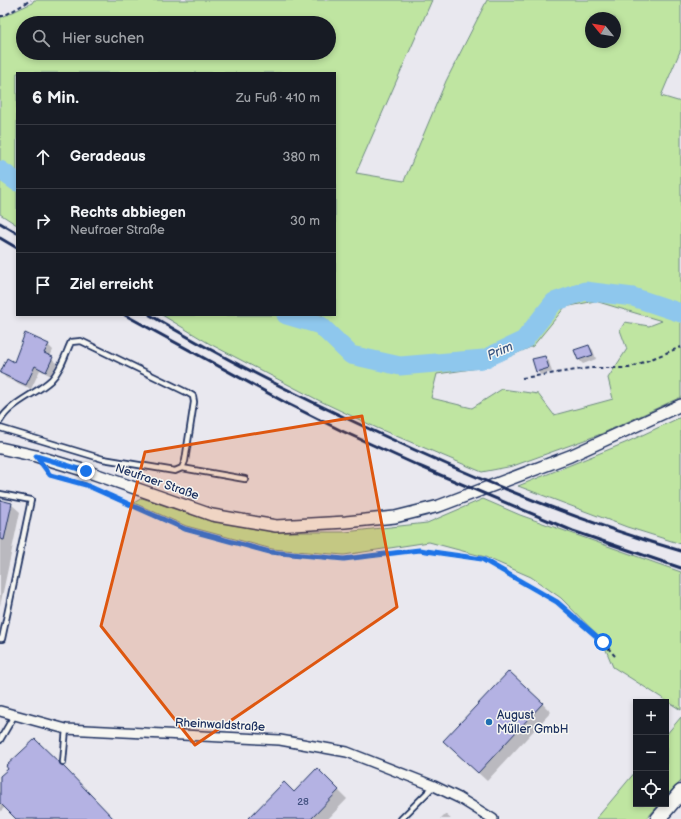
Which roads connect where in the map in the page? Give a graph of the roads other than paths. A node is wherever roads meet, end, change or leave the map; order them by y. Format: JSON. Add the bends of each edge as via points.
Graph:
{"nodes":[{"id":1,"x":681,"y":405,"type":"edge"},
{"id":2,"x":0,"y":421,"type":"edge"},
{"id":3,"x":0,"y":428,"type":"edge"},
{"id":4,"x":0,"y":448,"type":"edge"},
{"id":5,"x":182,"y":468,"type":"junction"},
{"id":6,"x":245,"y":479,"type":"dead end"},
{"id":7,"x":0,"y":494,"type":"edge"},
{"id":8,"x":0,"y":639,"type":"edge"},
{"id":9,"x":0,"y":711,"type":"edge"},
{"id":10,"x":14,"y":716,"type":"junction"},
{"id":11,"x":66,"y":728,"type":"junction"},
{"id":12,"x":0,"y":740,"type":"edge"},
{"id":13,"x":63,"y":762,"type":"dead end"},
{"id":14,"x":434,"y":786,"type":"junction"},
{"id":15,"x":681,"y":792,"type":"edge"},
{"id":16,"x":401,"y":819,"type":"edge"},
{"id":17,"x":493,"y":819,"type":"edge"},
{"id":18,"x":658,"y":819,"type":"edge"}],
"edges":[{"from":1,"to":4,"type":"street","name":"Neufraer Straße","via":[[570,456],[439,506],[395,517],[276,526],[212,515],[86,471]]},
{"from":2,"to":5,"type":"lane","via":[[7,411],[58,372],[71,342],[81,341],[192,396],[194,402]]},
{"from":3,"to":5,"type":"lane","via":[[103,459],[175,471]]},
{"from":5,"to":6,"type":"lane"},
{"from":7,"to":8,"type":"lane","via":[[31,500]]},
{"from":9,"to":10,"type":"street","name":"Rheinwaldstraße"},
{"from":10,"to":11,"type":"street","name":"Rheinwaldstraße"},
{"from":10,"to":12,"type":"lane"},
{"from":11,"to":13,"type":"lane"},
{"from":11,"to":14,"type":"street","name":"Rheinwaldstraße","via":[[280,740],[310,744],[347,752]]},
{"from":14,"to":16,"type":"lane"},
{"from":14,"to":17,"type":"street","name":"Rheinwaldstraße"},
{"from":15,"to":18,"type":"main road"}]}
